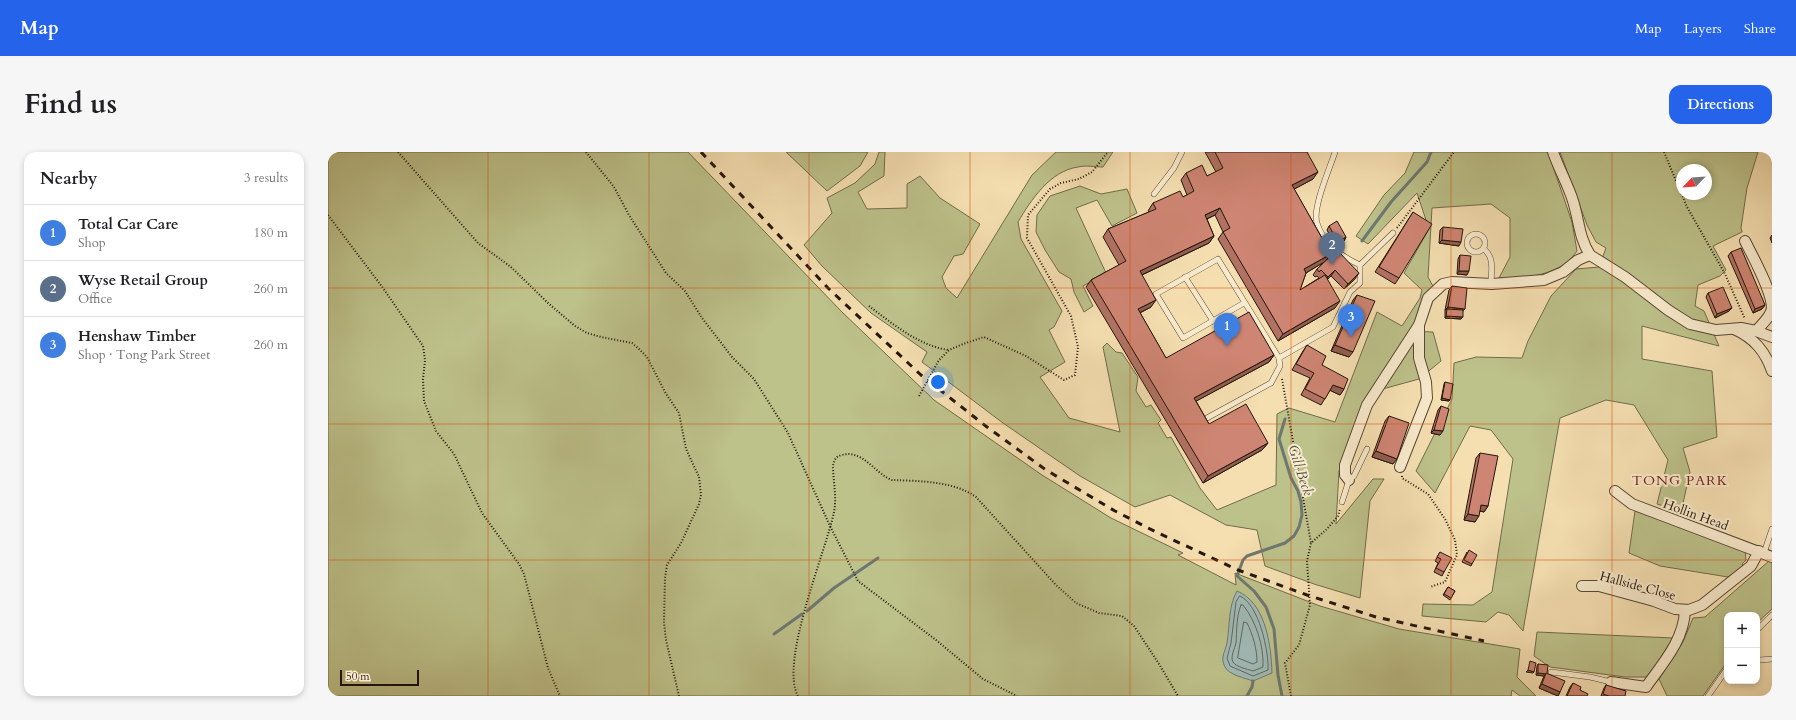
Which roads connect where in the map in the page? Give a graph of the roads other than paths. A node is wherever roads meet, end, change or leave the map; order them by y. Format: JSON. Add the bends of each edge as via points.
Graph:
{"nodes":[{"id":1,"x":1182,"y":152,"type":"edge"},
{"id":2,"x":1335,"y":152,"type":"edge"},
{"id":3,"x":1553,"y":152,"type":"edge"},
{"id":4,"x":1154,"y":194,"type":"dead end"},
{"id":5,"x":1393,"y":233,"type":"road end"},
{"id":6,"x":1745,"y":241,"type":"dead end"},
{"id":7,"x":1583,"y":244,"type":"junction"},
{"id":8,"x":1484,"y":249,"type":"dead end"},
{"id":9,"x":1590,"y":255,"type":"junction"},
{"id":10,"x":1578,"y":260,"type":"junction"},
{"id":11,"x":1360,"y":265,"type":"junction"},
{"id":12,"x":1185,"y":277,"type":"junction"},
{"id":13,"x":1491,"y":284,"type":"junction"},
{"id":14,"x":1771,"y":292,"type":"edge"},
{"id":15,"x":1244,"y":303,"type":"junction"},
{"id":16,"x":1771,"y":316,"type":"edge"},
{"id":17,"x":1213,"y":321,"type":"junction"},
{"id":18,"x":1419,"y":325,"type":"junction"},
{"id":19,"x":1732,"y":329,"type":"junction"},
{"id":20,"x":1753,"y":330,"type":"junction"},
{"id":21,"x":1772,"y":338,"type":"edge"},
{"id":22,"x":1279,"y":358,"type":"junction"},
{"id":23,"x":1772,"y":371,"type":"edge"},
{"id":24,"x":1207,"y":418,"type":"edge"},
{"id":25,"x":1367,"y":450,"type":"dead end"},
{"id":26,"x":1400,"y":467,"type":"road end"},
{"id":27,"x":1349,"y":480,"type":"junction"},
{"id":28,"x":1614,"y":491,"type":"dead end"},
{"id":29,"x":1342,"y":502,"type":"road end"},
{"id":30,"x":1772,"y":529,"type":"edge"},
{"id":31,"x":1765,"y":553,"type":"edge"},
{"id":32,"x":1582,"y":586,"type":"dead end"},
{"id":33,"x":1685,"y":610,"type":"junction"},
{"id":34,"x":1772,"y":615,"type":"edge"},
{"id":35,"x":1760,"y":627,"type":"edge"},
{"id":36,"x":1772,"y":659,"type":"edge"},
{"id":37,"x":1760,"y":660,"type":"dead end"},
{"id":38,"x":1551,"y":672,"type":"dead end"},
{"id":39,"x":1724,"y":673,"type":"edge"},
{"id":40,"x":1611,"y":682,"type":"joint"},
{"id":41,"x":1708,"y":696,"type":"edge"}],
"edges":[{"from":1,"to":4,"type":"lane","via":[[1174,168]]},
{"from":2,"to":11,"type":"lane","via":[[1317,205],[1316,223],[1329,245]]},
{"from":3,"to":7,"type":"street","via":[[1573,201]]},
{"from":5,"to":11,"type":"lane"},
{"from":6,"to":14,"type":"street"},
{"from":7,"to":9,"type":"street"},
{"from":7,"to":10,"type":"street"},
{"from":8,"to":13,"type":"lane","via":[[1490,254],[1492,263]]},
{"from":9,"to":10,"type":"street"},
{"from":9,"to":19,"type":"street","via":[[1690,324],[1716,330]]},
{"from":10,"to":13,"type":"street","via":[[1564,272],[1544,280]]},
{"from":11,"to":22,"type":"lane","via":[[1360,283],[1350,292],[1333,327]]},
{"from":12,"to":15,"type":"lane","via":[[1218,259]]},
{"from":12,"to":17,"type":"lane"},
{"from":12,"to":17,"type":"lane","via":[[1156,294],[1183,338]]},
{"from":13,"to":18,"type":"street","via":[[1443,284],[1428,298]]},
{"from":14,"to":16,"type":"street"},
{"from":15,"to":17,"type":"lane"},
{"from":15,"to":22,"type":"lane"},
{"from":16,"to":20,"type":"street"},
{"from":18,"to":26,"type":"street","via":[[1419,358],[1426,382],[1427,398]]},
{"from":18,"to":27,"type":"street","via":[[1367,405],[1345,464],[1345,475]]},
{"from":19,"to":20,"type":"street"},
{"from":19,"to":23,"type":"street","via":[[1750,338],[1766,355]]},
{"from":20,"to":21,"type":"street"},
{"from":22,"to":24,"type":"lane","via":[[1280,366],[1271,383]]},
{"from":25,"to":27,"type":"lane","via":[[1354,476]]},
{"from":27,"to":29,"type":"lane"},
{"from":28,"to":31,"type":"street","name":"Hollin Head","via":[[1632,504]]},
{"from":30,"to":31,"type":"lane"},
{"from":31,"to":33,"type":"street","name":"Hallside Close","via":[[1702,605]]},
{"from":32,"to":33,"type":"street","name":"Hallside Close","via":[[1599,586]]},
{"from":33,"to":40,"type":"street","via":[[1685,622],[1680,639],[1646,687]]},
{"from":34,"to":35,"type":"lane"},
{"from":36,"to":37,"type":"lane"},
{"from":38,"to":40,"type":"lane"},
{"from":39,"to":41,"type":"lane"}]}
